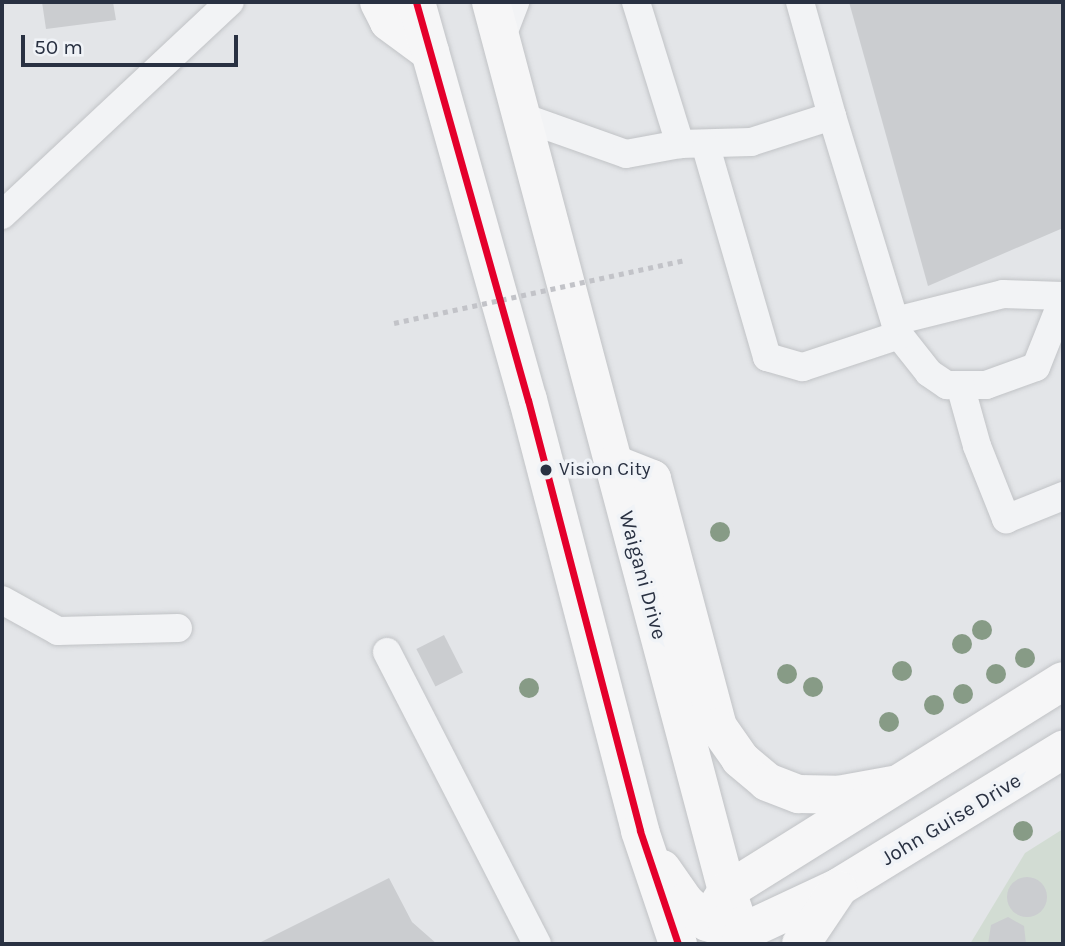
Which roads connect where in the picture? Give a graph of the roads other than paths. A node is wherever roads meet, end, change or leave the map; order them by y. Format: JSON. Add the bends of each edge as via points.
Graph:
{"nodes":[{"id":1,"x":230,"y":2,"type":"edge"},
{"id":2,"x":379,"y":2,"type":"edge"},
{"id":3,"x":415,"y":2,"type":"edge"},
{"id":4,"x":491,"y":2,"type":"edge"},
{"id":5,"x":515,"y":2,"type":"edge"},
{"id":6,"x":636,"y":2,"type":"edge"},
{"id":7,"x":800,"y":2,"type":"edge"},
{"id":8,"x":501,"y":39,"type":"junction"},
{"id":9,"x":430,"y":52,"type":"junction"},
{"id":10,"x":832,"y":116,"type":"junction"},
{"id":11,"x":525,"y":118,"type":"junction"},
{"id":12,"x":693,"y":145,"type":"junction"},
{"id":13,"x":2,"y":215,"type":"edge"},
{"id":14,"x":1063,"y":298,"type":"edge"},
{"id":15,"x":897,"y":328,"type":"junction"},
{"id":16,"x":960,"y":385,"type":"junction"},
{"id":17,"x":614,"y":464,"type":"junction"},
{"id":18,"x":1063,"y":496,"type":"edge"},
{"id":19,"x":2,"y":600,"type":"edge"},
{"id":20,"x":178,"y":628,"type":"dead end"},
{"id":21,"x":387,"y":652,"type":"dead end"},
{"id":22,"x":1063,"y":681,"type":"edge"},
{"id":23,"x":1063,"y":750,"type":"edge"},
{"id":24,"x":894,"y":785,"type":"junction"},
{"id":25,"x":839,"y":887,"type":"junction"},
{"id":26,"x":717,"y":930,"type":"edge"},
{"id":27,"x":537,"y":944,"type":"edge"},
{"id":28,"x":801,"y":944,"type":"edge"}],
"edges":[{"from":1,"to":13,"type":"lane"},
{"from":2,"to":9,"type":"highway","via":[[389,22]]},
{"from":3,"to":9,"type":"highway"},
{"from":4,"to":8,"type":"highway","name":"Waigani Drive"},
{"from":5,"to":8,"type":"lane"},
{"from":6,"to":12,"type":"lane"},
{"from":7,"to":10,"type":"lane"},
{"from":8,"to":11,"type":"highway","name":"Waigani Drive"},
{"from":9,"to":26,"type":"highway","via":[[528,400],[640,831]]},
{"from":10,"to":12,"type":"lane","via":[[751,142]]},
{"from":10,"to":15,"type":"lane"},
{"from":11,"to":12,"type":"lane","via":[[626,154]]},
{"from":11,"to":17,"type":"highway","name":"Waigani Drive"},
{"from":12,"to":15,"type":"lane","via":[[767,357],[803,367]]},
{"from":14,"to":15,"type":"lane","via":[[1003,295]]},
{"from":14,"to":16,"type":"lane","via":[[1036,367],[986,385]]},
{"from":15,"to":16,"type":"lane","via":[[929,373],[947,385]]},
{"from":16,"to":18,"type":"lane","via":[[977,446],[1006,519]]},
{"from":17,"to":24,"type":"highway","via":[[652,479],[719,727],[740,759],[767,782],[799,794],[838,795]]},
{"from":17,"to":26,"type":"highway","name":"Waigani Drive"},
{"from":19,"to":20,"type":"lane","via":[[58,632]]},
{"from":21,"to":27,"type":"lane"},
{"from":22,"to":24,"type":"highway"},
{"from":23,"to":25,"type":"highway","name":"John Guise Drive"},
{"from":24,"to":26,"type":"highway"},
{"from":25,"to":26,"type":"highway","name":"John Guise Drive"},
{"from":25,"to":28,"type":"highway"}]}
